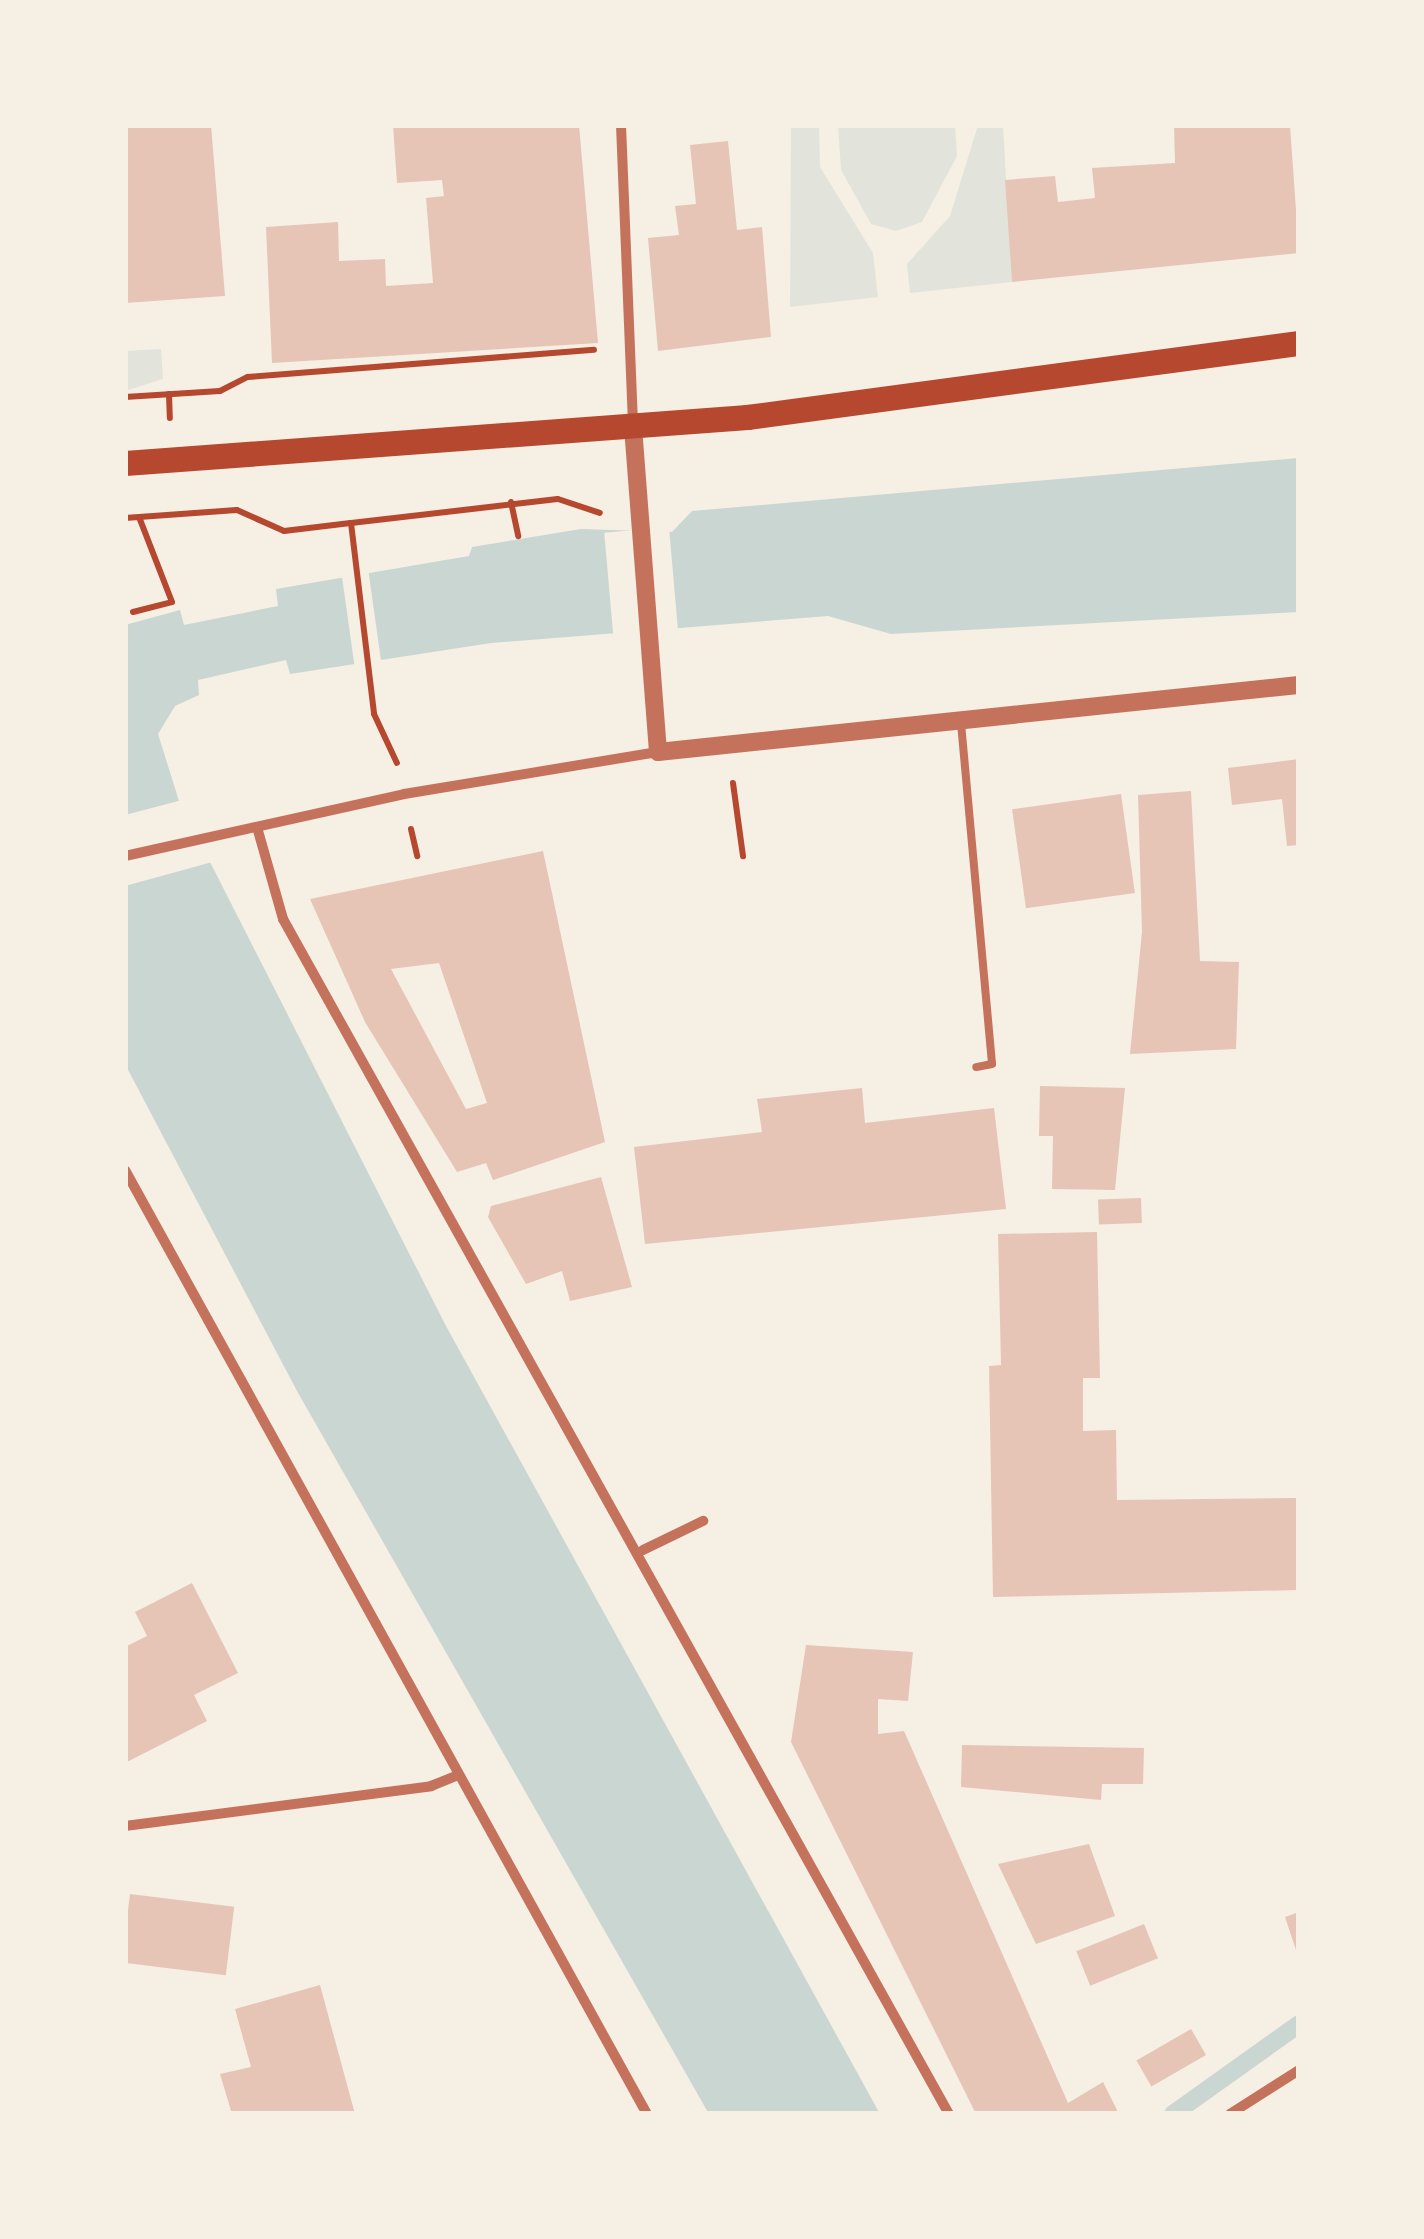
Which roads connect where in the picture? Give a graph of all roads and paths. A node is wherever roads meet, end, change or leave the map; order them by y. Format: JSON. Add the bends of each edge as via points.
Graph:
{"nodes":[{"id":1,"x":621,"y":125,"type":"edge"},
{"id":2,"x":1299,"y":343,"type":"edge"},
{"id":3,"x":602,"y":349,"type":"dead end"},
{"id":4,"x":125,"y":397,"type":"edge"},
{"id":5,"x":633,"y":427,"type":"junction"},
{"id":6,"x":125,"y":463,"type":"edge"},
{"id":7,"x":510,"y":502,"type":"junction"},
{"id":8,"x":604,"y":515,"type":"dead end"},
{"id":9,"x":139,"y":517,"type":"junction"},
{"id":10,"x":125,"y":518,"type":"edge"},
{"id":11,"x":351,"y":523,"type":"junction"},
{"id":12,"x":518,"y":536,"type":"dead end"},
{"id":13,"x":133,"y":612,"type":"dead end"},
{"id":14,"x":1299,"y":686,"type":"edge"},
{"id":15,"x":961,"y":723,"type":"junction"},
{"id":16,"x":727,"y":742,"type":"junction"},
{"id":17,"x":393,"y":746,"type":"dead end"},
{"id":18,"x":658,"y":752,"type":"junction"},
{"id":19,"x":257,"y":827,"type":"junction"},
{"id":20,"x":125,"y":856,"type":"edge"},
{"id":21,"x":744,"y":856,"type":"dead end"},
{"id":22,"x":976,"y":1066,"type":"dead end"},
{"id":23,"x":125,"y":1170,"type":"edge"},
{"id":24,"x":702,"y":1521,"type":"dead end"},
{"id":25,"x":643,"y":1550,"type":"junction"},
{"id":26,"x":458,"y":1774,"type":"junction"},
{"id":27,"x":125,"y":1826,"type":"edge"},
{"id":28,"x":1299,"y":2070,"type":"edge"},
{"id":29,"x":646,"y":2114,"type":"edge"},
{"id":30,"x":948,"y":2114,"type":"edge"},
{"id":31,"x":1230,"y":2114,"type":"edge"}],
"edges":[{"from":1,"to":5,"type":"street"},
{"from":2,"to":5,"type":"main road"},
{"from":3,"to":4,"type":"path","via":[[248,377],[220,390]]},
{"from":5,"to":6,"type":"main road"},
{"from":5,"to":18,"type":"street"},
{"from":7,"to":8,"type":"path","via":[[558,499]]},
{"from":7,"to":11,"type":"path"},
{"from":7,"to":12,"type":"path"},
{"from":9,"to":10,"type":"path"},
{"from":9,"to":11,"type":"path","via":[[237,510],[284,531]]},
{"from":9,"to":13,"type":"path","via":[[172,602]]},
{"from":11,"to":17,"type":"path","via":[[374,714]]},
{"from":14,"to":15,"type":"street"},
{"from":15,"to":16,"type":"street"},
{"from":15,"to":22,"type":"lane","via":[[992,1064]]},
{"from":16,"to":18,"type":"street"},
{"from":16,"to":21,"type":"path"},
{"from":18,"to":19,"type":"street"},
{"from":19,"to":20,"type":"street"},
{"from":19,"to":25,"type":"street","via":[[283,919]]},
{"from":23,"to":26,"type":"street"},
{"from":24,"to":25,"type":"street"},
{"from":25,"to":30,"type":"street"},
{"from":26,"to":27,"type":"street","via":[[431,1786]]},
{"from":26,"to":29,"type":"street"},
{"from":28,"to":31,"type":"street"}]}
